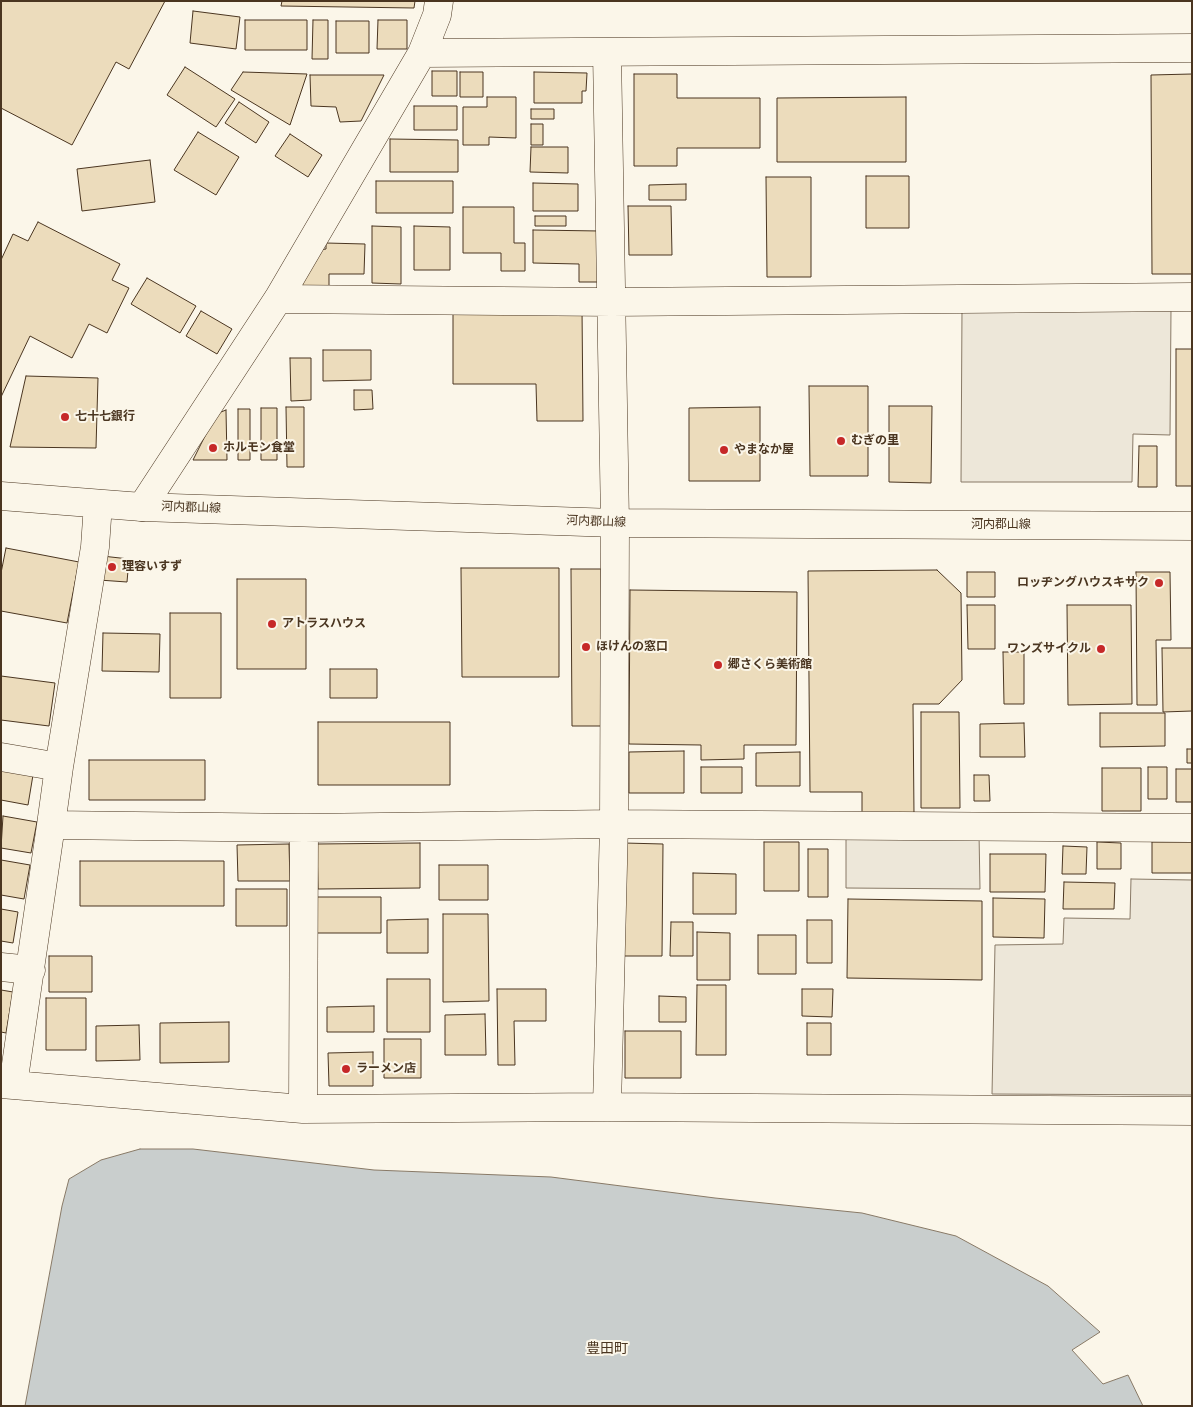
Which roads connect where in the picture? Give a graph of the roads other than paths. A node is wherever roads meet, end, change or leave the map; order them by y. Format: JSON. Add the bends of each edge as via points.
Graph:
{"nodes":[{"id":1,"x":439,"y":1,"type":"edge"},
{"id":2,"x":1192,"y":48,"type":"edge"},
{"id":3,"x":607,"y":52,"type":"junction"},
{"id":4,"x":422,"y":54,"type":"junction"},
{"id":5,"x":1192,"y":296,"type":"edge"},
{"id":6,"x":278,"y":299,"type":"junction"},
{"id":7,"x":612,"y":302,"type":"junction"},
{"id":8,"x":1,"y":496,"type":"edge"},
{"id":9,"x":98,"y":504,"type":"junction"},
{"id":10,"x":142,"y":507,"type":"junction"},
{"id":11,"x":615,"y":523,"type":"junction"},
{"id":12,"x":1192,"y":526,"type":"edge"},
{"id":13,"x":1,"y":757,"type":"edge"},
{"id":14,"x":59,"y":767,"type":"junction"},
{"id":15,"x":614,"y":824,"type":"junction"},
{"id":16,"x":51,"y":825,"type":"junction"},
{"id":17,"x":304,"y":828,"type":"junction"},
{"id":18,"x":1192,"y":828,"type":"edge"},
{"id":19,"x":1,"y":967,"type":"edge"},
{"id":20,"x":31,"y":970,"type":"junction"},
{"id":21,"x":7,"y":1085,"type":"edge"},
{"id":22,"x":607,"y":1107,"type":"junction"},
{"id":23,"x":303,"y":1109,"type":"junction"},
{"id":24,"x":1192,"y":1111,"type":"edge"}],
"edges":[{"from":1,"to":4,"type":"street"},
{"from":2,"to":3,"type":"street"},
{"from":3,"to":4,"type":"street"},
{"from":3,"to":7,"type":"street"},
{"from":4,"to":6,"type":"street"},
{"from":5,"to":7,"type":"street"},
{"from":6,"to":7,"type":"street"},
{"from":6,"to":10,"type":"street"},
{"from":7,"to":11,"type":"street"},
{"from":8,"to":9,"type":"street","name":"河内郡山線"},
{"from":9,"to":10,"type":"street","name":"河内郡山線"},
{"from":9,"to":14,"type":"street","via":[[95,547]]},
{"from":10,"to":11,"type":"street","name":"河内郡山線"},
{"from":11,"to":12,"type":"street","name":"河内郡山線"},
{"from":11,"to":15,"type":"street"},
{"from":13,"to":14,"type":"street"},
{"from":14,"to":16,"type":"street"},
{"from":15,"to":17,"type":"street"},
{"from":15,"to":18,"type":"street"},
{"from":15,"to":22,"type":"street"},
{"from":16,"to":17,"type":"street"},
{"from":16,"to":20,"type":"street"},
{"from":17,"to":23,"type":"street"},
{"from":19,"to":20,"type":"street"},
{"from":20,"to":21,"type":"street"},
{"from":21,"to":23,"type":"street"},
{"from":22,"to":23,"type":"street"},
{"from":22,"to":24,"type":"street"}]}
